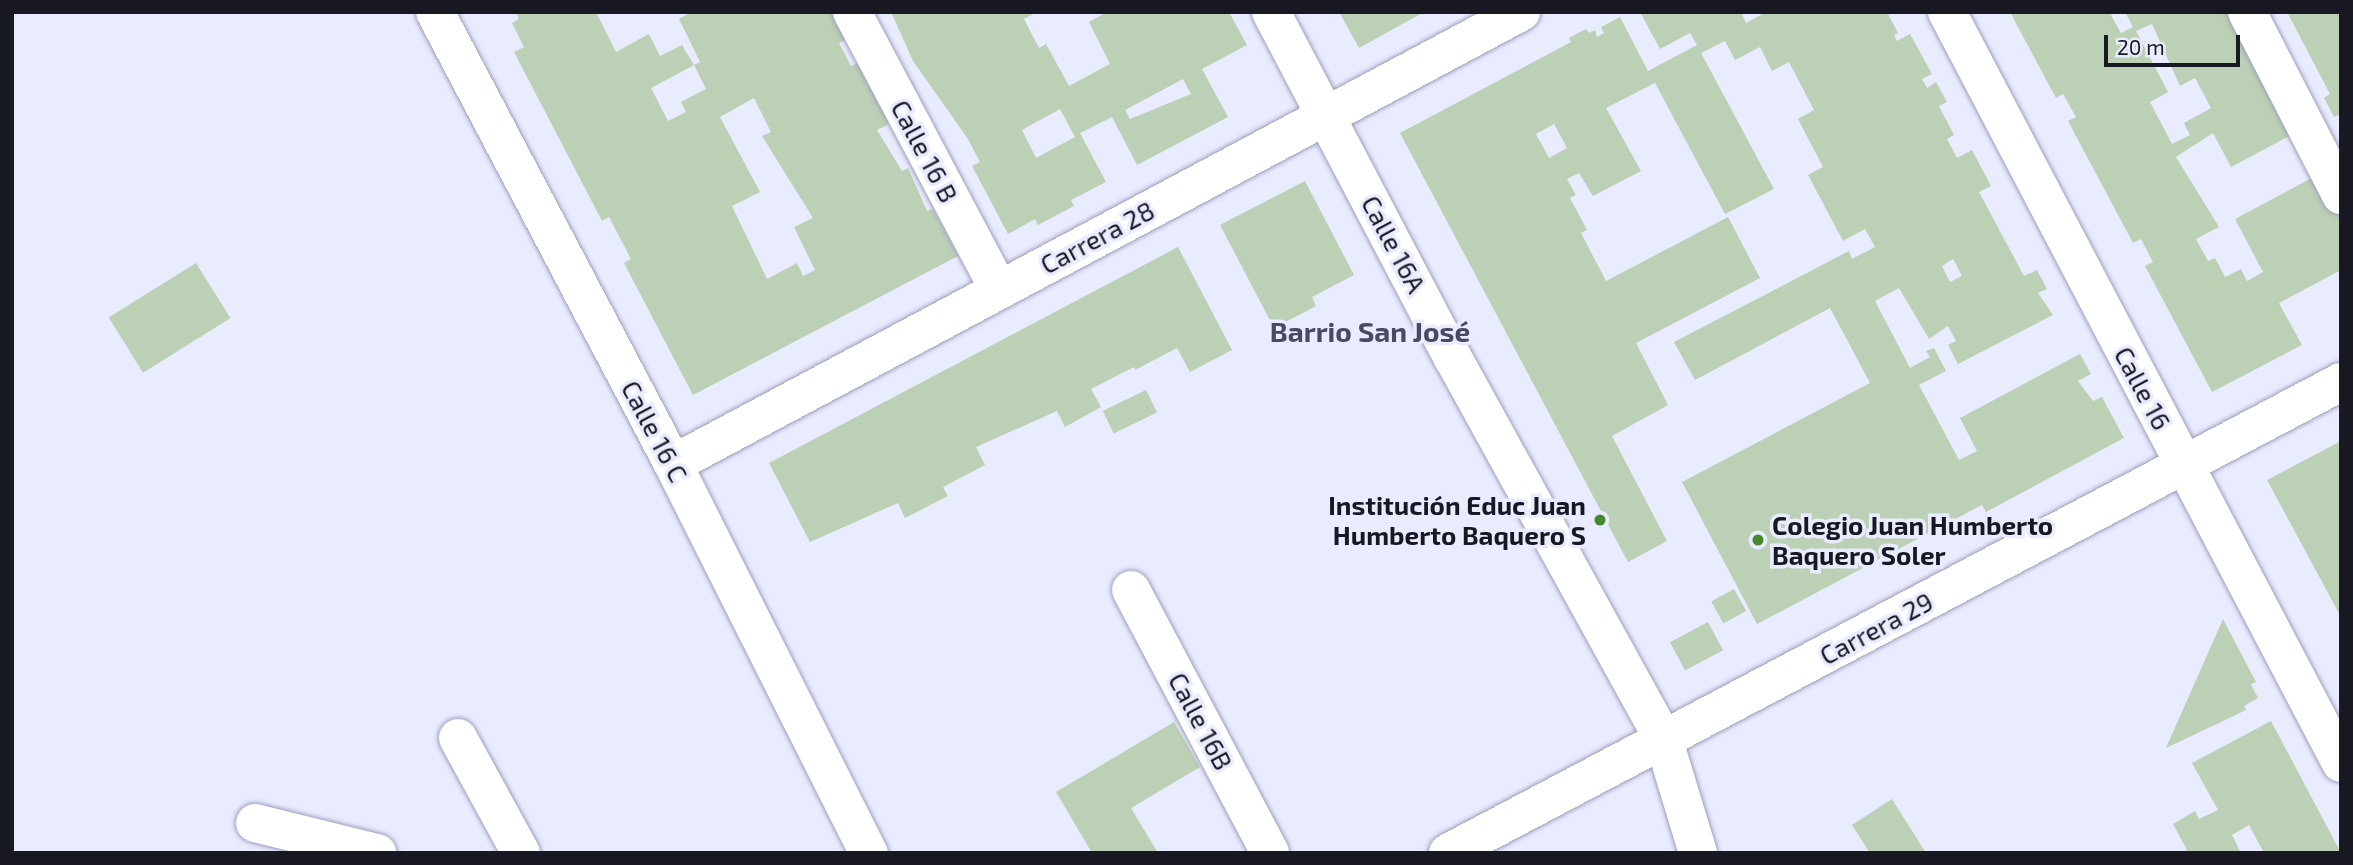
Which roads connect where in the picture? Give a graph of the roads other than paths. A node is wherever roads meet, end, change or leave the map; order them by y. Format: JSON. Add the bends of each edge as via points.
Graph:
{"nodes":[{"id":1,"x":435,"y":12,"type":"edge"},
{"id":2,"x":852,"y":12,"type":"edge"},
{"id":3,"x":1271,"y":12,"type":"edge"},
{"id":4,"x":1521,"y":12,"type":"edge"},
{"id":5,"x":1947,"y":12,"type":"edge"},
{"id":6,"x":2248,"y":12,"type":"edge"},
{"id":7,"x":1325,"y":114,"type":"junction"},
{"id":8,"x":2341,"y":195,"type":"edge"},
{"id":9,"x":999,"y":290,"type":"junction"},
{"id":10,"x":2341,"y":382,"type":"edge"},
{"id":11,"x":673,"y":464,"type":"junction"},
{"id":12,"x":2184,"y":465,"type":"junction"},
{"id":13,"x":1131,"y":590,"type":"dead end"},
{"id":14,"x":458,"y":738,"type":"dead end"},
{"id":15,"x":1664,"y":741,"type":"junction"},
{"id":16,"x":2341,"y":763,"type":"edge"},
{"id":17,"x":255,"y":823,"type":"dead end"},
{"id":18,"x":377,"y":853,"type":"edge"},
{"id":19,"x":522,"y":853,"type":"edge"},
{"id":20,"x":869,"y":853,"type":"edge"},
{"id":21,"x":1270,"y":853,"type":"edge"},
{"id":22,"x":1448,"y":853,"type":"edge"},
{"id":23,"x":1698,"y":853,"type":"edge"}],
"edges":[{"from":1,"to":11,"type":"street","name":"Calle 16 C"},
{"from":2,"to":9,"type":"street","name":"Calle 16 B"},
{"from":3,"to":7,"type":"street","name":"Calle 16A"},
{"from":4,"to":7,"type":"street","name":"Carrera 28"},
{"from":5,"to":12,"type":"street","name":"Calle 16"},
{"from":6,"to":8,"type":"street"},
{"from":7,"to":9,"type":"street","name":"Carrera 28"},
{"from":7,"to":15,"type":"street","name":"Calle 16A"},
{"from":9,"to":11,"type":"street","name":"Carrera 28"},
{"from":10,"to":12,"type":"street","name":"Carrera 29"},
{"from":11,"to":20,"type":"street","name":"Calle 16 C"},
{"from":12,"to":15,"type":"street","name":"Carrera 29"},
{"from":12,"to":16,"type":"street","name":"Calle 16"},
{"from":13,"to":21,"type":"street","name":"Calle 16B"},
{"from":14,"to":19,"type":"street"},
{"from":15,"to":22,"type":"street","name":"Carrera 29"},
{"from":15,"to":23,"type":"street","name":"Calle 16A"},
{"from":17,"to":18,"type":"street"}]}
